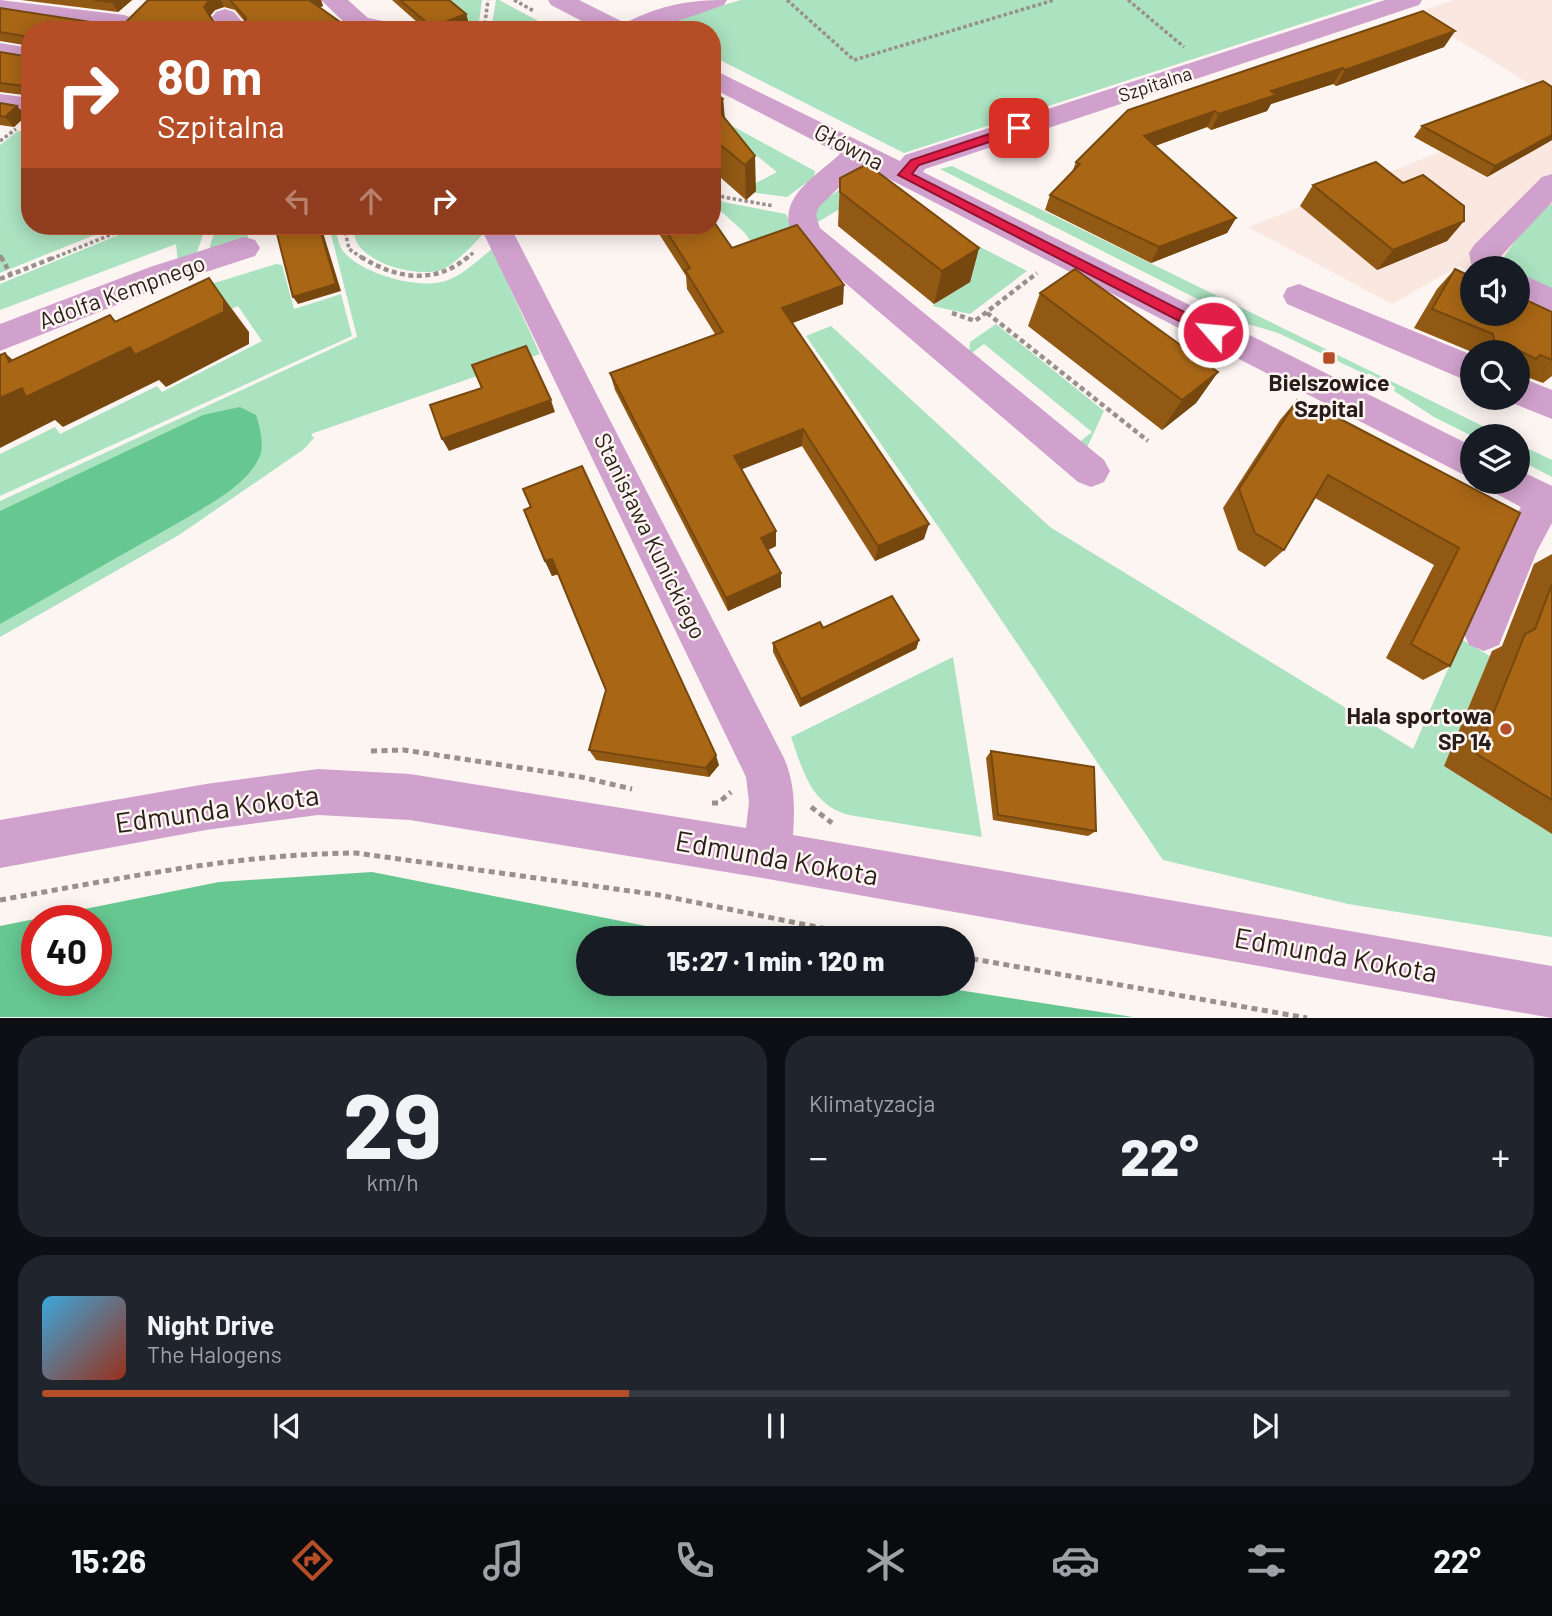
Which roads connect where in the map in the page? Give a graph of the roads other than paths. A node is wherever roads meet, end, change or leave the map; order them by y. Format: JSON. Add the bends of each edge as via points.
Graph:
{"nodes":[{"id":1,"x":333,"y":0,"type":"edge"},
{"id":2,"x":560,"y":0,"type":"edge"},
{"id":3,"x":715,"y":0,"type":"edge"},
{"id":4,"x":1410,"y":0,"type":"edge"},
{"id":5,"x":0,"y":7,"type":"edge"},
{"id":6,"x":102,"y":21,"type":"edge"},
{"id":7,"x":357,"y":21,"type":"edge"},
{"id":8,"x":601,"y":21,"type":"edge"},
{"id":9,"x":649,"y":21,"type":"edge"},
{"id":10,"x":0,"y":51,"type":"edge"},
{"id":11,"x":21,"y":54,"type":"edge"},
{"id":12,"x":721,"y":82,"type":"edge"},
{"id":13,"x":0,"y":102,"type":"edge"},
{"id":14,"x":21,"y":105,"type":"edge"},
{"id":15,"x":859,"y":152,"type":"junction"},
{"id":16,"x":904,"y":175,"type":"junction"},
{"id":17,"x":1552,"y":184,"type":"edge"},
{"id":18,"x":499,"y":235,"type":"edge"},
{"id":19,"x":244,"y":248,"type":"dead end"},
{"id":20,"x":1485,"y":256,"type":"edge"},
{"id":21,"x":1530,"y":291,"type":"edge"},
{"id":22,"x":1299,"y":296,"type":"dead end"},
{"id":23,"x":1552,"y":302,"type":"edge"},
{"id":24,"x":0,"y":338,"type":"edge"},
{"id":25,"x":1460,"y":365,"type":"edge"},
{"id":26,"x":1530,"y":396,"type":"edge"},
{"id":27,"x":1552,"y":405,"type":"edge"},
{"id":28,"x":1460,"y":458,"type":"edge"},
{"id":29,"x":1091,"y":471,"type":"dead end"},
{"id":30,"x":1530,"y":494,"type":"edge"},
{"id":31,"x":1548,"y":503,"type":"edge"},
{"id":32,"x":1484,"y":631,"type":"dead end"},
{"id":33,"x":0,"y":844,"type":"edge"},
{"id":34,"x":768,"y":855,"type":"junction"},
{"id":35,"x":1552,"y":992,"type":"edge"}],
"edges":[{"from":1,"to":7,"type":"street"},
{"from":2,"to":8,"type":"street"},
{"from":3,"to":9,"type":"street"},
{"from":4,"to":16,"type":"street","name":"Szpitalna","via":[[915,162]]},
{"from":5,"to":6,"type":"street"},
{"from":10,"to":11,"type":"street"},
{"from":12,"to":15,"type":"street","name":"Główna"},
{"from":13,"to":14,"type":"street"},
{"from":15,"to":16,"type":"street","name":"Główna"},
{"from":15,"to":29,"type":"street","via":[[805,203],[801,215],[806,232]]},
{"from":16,"to":28,"type":"street","name":"Główna"},
{"from":17,"to":20,"type":"street"},
{"from":18,"to":34,"type":"street","name":"Stanisława Kunickiego","via":[[768,774],[772,802]]},
{"from":19,"to":24,"type":"street","name":"Adolfa Kempnego"},
{"from":21,"to":23,"type":"street"},
{"from":22,"to":25,"type":"street"},
{"from":26,"to":27,"type":"street"},
{"from":30,"to":31,"type":"street"},
{"from":31,"to":32,"type":"street","via":[[1520,545]]},
{"from":33,"to":34,"type":"street","name":"Edmunda Kokota","via":[[318,792],[410,797]]},
{"from":34,"to":35,"type":"street","name":"Edmunda Kokota"}]}
